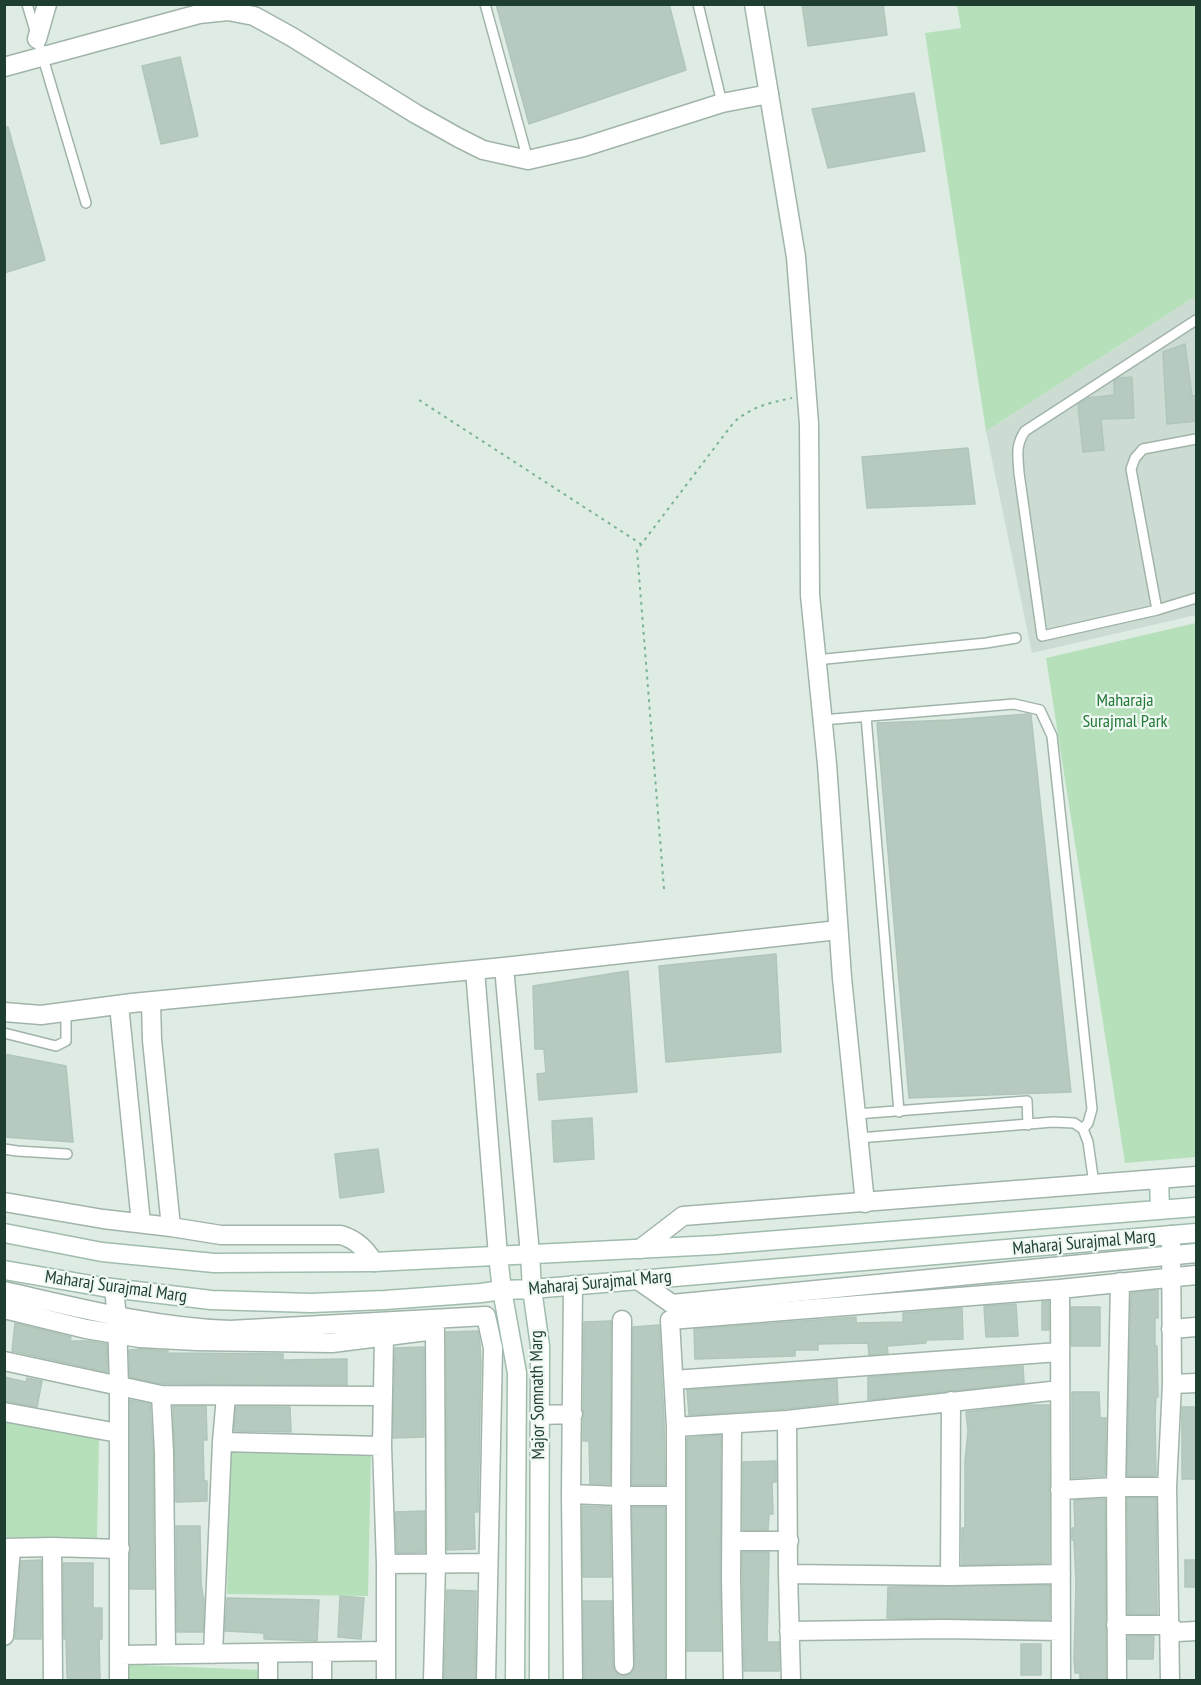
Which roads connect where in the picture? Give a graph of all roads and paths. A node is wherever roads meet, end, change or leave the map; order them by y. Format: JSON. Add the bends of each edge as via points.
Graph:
{"nodes":[{"id":1,"x":27,"y":4,"type":"edge"},
{"id":2,"x":47,"y":4,"type":"edge"},
{"id":3,"x":485,"y":4,"type":"edge"},
{"id":4,"x":698,"y":4,"type":"edge"},
{"id":5,"x":754,"y":4,"type":"edge"},
{"id":6,"x":39,"y":48,"type":"junction"},
{"id":7,"x":4,"y":67,"type":"edge"},
{"id":8,"x":769,"y":94,"type":"junction"},
{"id":9,"x":722,"y":102,"type":"junction"},
{"id":10,"x":528,"y":160,"type":"junction"},
{"id":11,"x":86,"y":203,"type":"dead end"},
{"id":12,"x":1197,"y":320,"type":"edge"},
{"id":13,"x":807,"y":395,"type":"junction"},
{"id":14,"x":419,"y":400,"type":"dead end"},
{"id":15,"x":1197,"y":439,"type":"edge"},
{"id":16,"x":642,"y":544,"type":"junction"},
{"id":17,"x":1197,"y":598,"type":"edge"},
{"id":18,"x":1156,"y":610,"type":"junction"},
{"id":19,"x":1016,"y":638,"type":"dead end"},
{"id":20,"x":816,"y":660,"type":"junction"},
{"id":21,"x":866,"y":716,"type":"junction"},
{"id":22,"x":822,"y":720,"type":"junction"},
{"id":23,"x":664,"y":889,"type":"dead end"},
{"id":24,"x":838,"y":930,"type":"junction"},
{"id":25,"x":504,"y":967,"type":"junction"},
{"id":26,"x":475,"y":970,"type":"junction"},
{"id":27,"x":151,"y":1002,"type":"junction"},
{"id":28,"x":119,"y":1005,"type":"junction"},
{"id":29,"x":4,"y":1012,"type":"edge"},
{"id":30,"x":66,"y":1012,"type":"junction"},
{"id":31,"x":4,"y":1033,"type":"edge"},
{"id":32,"x":899,"y":1112,"type":"junction"},
{"id":33,"x":856,"y":1114,"type":"junction"},
{"id":34,"x":1028,"y":1125,"type":"junction"},
{"id":35,"x":1083,"y":1129,"type":"junction"},
{"id":36,"x":859,"y":1138,"type":"junction"},
{"id":37,"x":4,"y":1149,"type":"edge"},
{"id":38,"x":67,"y":1154,"type":"dead end"},
{"id":39,"x":1197,"y":1176,"type":"edge"},
{"id":40,"x":1160,"y":1179,"type":"junction"},
{"id":41,"x":1094,"y":1184,"type":"junction"},
{"id":42,"x":4,"y":1202,"type":"edge"},
{"id":43,"x":865,"y":1203,"type":"junction"},
{"id":44,"x":1197,"y":1207,"type":"edge"},
{"id":45,"x":1160,"y":1210,"type":"junction"},
{"id":46,"x":141,"y":1223,"type":"junction"},
{"id":47,"x":171,"y":1227,"type":"junction"},
{"id":48,"x":4,"y":1233,"type":"edge"},
{"id":49,"x":1197,"y":1233,"type":"edge"},
{"id":50,"x":1171,"y":1235,"type":"junction"},
{"id":51,"x":640,"y":1249,"type":"junction"},
{"id":52,"x":1197,"y":1253,"type":"edge"},
{"id":53,"x":530,"y":1254,"type":"junction"},
{"id":54,"x":1171,"y":1255,"type":"junction"},
{"id":55,"x":498,"y":1256,"type":"junction"},
{"id":56,"x":374,"y":1263,"type":"junction"},
{"id":57,"x":4,"y":1270,"type":"edge"},
{"id":58,"x":1197,"y":1275,"type":"edge"},
{"id":59,"x":1172,"y":1277,"type":"junction"},
{"id":60,"x":639,"y":1280,"type":"junction"},
{"id":61,"x":1120,"y":1282,"type":"junction"},
{"id":62,"x":573,"y":1285,"type":"junction"},
{"id":63,"x":114,"y":1289,"type":"junction"},
{"id":64,"x":532,"y":1289,"type":"junction"},
{"id":65,"x":1060,"y":1289,"type":"junction"},
{"id":66,"x":502,"y":1290,"type":"junction"},
{"id":67,"x":4,"y":1291,"type":"edge"},
{"id":68,"x":4,"y":1309,"type":"edge"},
{"id":69,"x":622,"y":1320,"type":"dead end"},
{"id":70,"x":117,"y":1325,"type":"junction"},
{"id":71,"x":1197,"y":1327,"type":"edge"},
{"id":72,"x":1171,"y":1329,"type":"junction"},
{"id":73,"x":384,"y":1337,"type":"junction"},
{"id":74,"x":1059,"y":1352,"type":"junction"},
{"id":75,"x":4,"y":1361,"type":"edge"},
{"id":76,"x":674,"y":1380,"type":"junction"},
{"id":77,"x":1197,"y":1383,"type":"edge"},
{"id":78,"x":1172,"y":1384,"type":"junction"},
{"id":79,"x":119,"y":1387,"type":"junction"},
{"id":80,"x":1060,"y":1390,"type":"junction"},
{"id":81,"x":162,"y":1395,"type":"junction"},
{"id":82,"x":226,"y":1396,"type":"junction"},
{"id":83,"x":383,"y":1396,"type":"junction"},
{"id":84,"x":951,"y":1401,"type":"junction"},
{"id":85,"x":4,"y":1412,"type":"edge"},
{"id":86,"x":573,"y":1414,"type":"junction"},
{"id":87,"x":540,"y":1415,"type":"junction"},
{"id":88,"x":787,"y":1420,"type":"junction"},
{"id":89,"x":732,"y":1425,"type":"junction"},
{"id":90,"x":675,"y":1427,"type":"junction"},
{"id":91,"x":118,"y":1433,"type":"junction"},
{"id":92,"x":222,"y":1442,"type":"junction"},
{"id":93,"x":382,"y":1446,"type":"junction"},
{"id":94,"x":1116,"y":1487,"type":"junction"},
{"id":95,"x":1167,"y":1487,"type":"junction"},
{"id":96,"x":1060,"y":1490,"type":"junction"},
{"id":97,"x":571,"y":1494,"type":"junction"},
{"id":98,"x":621,"y":1496,"type":"junction"},
{"id":99,"x":676,"y":1496,"type":"junction"},
{"id":100,"x":732,"y":1541,"type":"junction"},
{"id":101,"x":789,"y":1541,"type":"junction"},
{"id":102,"x":52,"y":1547,"type":"junction"},
{"id":103,"x":8,"y":1548,"type":"edge"},
{"id":104,"x":120,"y":1549,"type":"junction"},
{"id":105,"x":488,"y":1563,"type":"junction"},
{"id":106,"x":386,"y":1564,"type":"junction"},
{"id":107,"x":436,"y":1564,"type":"junction"},
{"id":108,"x":788,"y":1574,"type":"junction"},
{"id":109,"x":1060,"y":1574,"type":"junction"},
{"id":110,"x":950,"y":1576,"type":"junction"},
{"id":111,"x":5,"y":1605,"type":"edge"},
{"id":112,"x":1116,"y":1625,"type":"junction"},
{"id":113,"x":1169,"y":1625,"type":"junction"},
{"id":114,"x":789,"y":1631,"type":"junction"},
{"id":115,"x":1061,"y":1631,"type":"junction"},
{"id":116,"x":1197,"y":1631,"type":"edge"},
{"id":117,"x":4,"y":1636,"type":"edge"},
{"id":118,"x":386,"y":1651,"type":"junction"},
{"id":119,"x":268,"y":1653,"type":"junction"},
{"id":120,"x":322,"y":1653,"type":"junction"},
{"id":121,"x":166,"y":1654,"type":"junction"},
{"id":122,"x":213,"y":1654,"type":"junction"},
{"id":123,"x":120,"y":1655,"type":"junction"},
{"id":124,"x":624,"y":1665,"type":"dead end"},
{"id":125,"x":53,"y":1680,"type":"edge"},
{"id":126,"x":118,"y":1680,"type":"edge"},
{"id":127,"x":268,"y":1680,"type":"edge"},
{"id":128,"x":322,"y":1680,"type":"edge"},
{"id":129,"x":386,"y":1680,"type":"edge"},
{"id":130,"x":433,"y":1680,"type":"edge"},
{"id":131,"x":486,"y":1680,"type":"edge"},
{"id":132,"x":515,"y":1680,"type":"edge"},
{"id":133,"x":538,"y":1680,"type":"edge"},
{"id":134,"x":573,"y":1680,"type":"edge"},
{"id":135,"x":676,"y":1680,"type":"edge"},
{"id":136,"x":733,"y":1680,"type":"edge"},
{"id":137,"x":791,"y":1680,"type":"edge"},
{"id":138,"x":1060,"y":1680,"type":"edge"},
{"id":139,"x":1117,"y":1680,"type":"edge"},
{"id":140,"x":1170,"y":1680,"type":"edge"}],
"edges":[{"from":1,"to":6,"type":"lane"},
{"from":2,"to":6,"type":"street"},
{"from":3,"to":10,"type":"lane"},
{"from":4,"to":9,"type":"lane"},
{"from":5,"to":8,"type":"street"},
{"from":6,"to":7,"type":"street"},
{"from":6,"to":10,"type":"street","via":[[199,14],[228,11],[254,16],[459,138],[483,150]]},
{"from":6,"to":11,"type":"lane"},
{"from":8,"to":9,"type":"street"},
{"from":8,"to":13,"type":"street","via":[[796,257]]},
{"from":9,"to":10,"type":"street","via":[[584,147]]},
{"from":12,"to":18,"type":"lane","via":[[1025,431],[1019,440],[1019,473],[1042,636]]},
{"from":13,"to":16,"type":"path","via":[[748,410]]},
{"from":13,"to":20,"type":"street","via":[[810,595]]},
{"from":14,"to":16,"type":"path"},
{"from":15,"to":18,"type":"lane","via":[[1143,450],[1131,469]]},
{"from":16,"to":23,"type":"path","via":[[638,550]]},
{"from":17,"to":18,"type":"lane"},
{"from":19,"to":20,"type":"lane"},
{"from":20,"to":22,"type":"street"},
{"from":21,"to":22,"type":"lane"},
{"from":21,"to":32,"type":"lane"},
{"from":21,"to":35,"type":"lane","via":[[1014,704],[1040,710],[1052,736],[1091,1097],[1092,1109]]},
{"from":22,"to":24,"type":"street"},
{"from":24,"to":25,"type":"street"},
{"from":24,"to":33,"type":"street"},
{"from":25,"to":26,"type":"street"},
{"from":25,"to":53,"type":"street","name":"Major Somnath Marg"},
{"from":26,"to":27,"type":"street"},
{"from":26,"to":55,"type":"street","name":"Major Somnath Marg"},
{"from":27,"to":28,"type":"street"},
{"from":27,"to":47,"type":"street"},
{"from":28,"to":30,"type":"street"},
{"from":28,"to":46,"type":"street"},
{"from":29,"to":30,"type":"street"},
{"from":30,"to":31,"type":"lane","via":[[66,1041],[56,1046]]},
{"from":32,"to":33,"type":"lane"},
{"from":32,"to":34,"type":"lane","via":[[1027,1101]]},
{"from":33,"to":36,"type":"street"},
{"from":34,"to":35,"type":"lane","via":[[1053,1122]]},
{"from":34,"to":36,"type":"lane"},
{"from":35,"to":41,"type":"lane"},
{"from":36,"to":43,"type":"street"},
{"from":37,"to":38,"type":"lane"},
{"from":39,"to":40,"type":"street","name":"Maharaj Surajmal Marg"},
{"from":40,"to":41,"type":"street","name":"Maharaj Surajmal Marg"},
{"from":40,"to":45,"type":"street"},
{"from":41,"to":43,"type":"street","name":"Maharaj Surajmal Marg"},
{"from":42,"to":46,"type":"street"},
{"from":43,"to":51,"type":"street","name":"Maharaj Surajmal Marg","via":[[683,1216]]},
{"from":44,"to":45,"type":"street","name":"Maharaj Surajmal Marg"},
{"from":45,"to":51,"type":"street","name":"Maharaj Surajmal Marg"},
{"from":46,"to":47,"type":"street"},
{"from":47,"to":56,"type":"street","via":[[221,1235],[341,1235],[364,1248]]},
{"from":48,"to":56,"type":"street","name":"Maharaj Surajmal Marg","via":[[102,1252],[214,1263]]},
{"from":49,"to":50,"type":"street","name":"Maharaj Surajmal Marg"},
{"from":50,"to":54,"type":"street"},
{"from":50,"to":60,"type":"street","name":"Maharaj Surajmal Marg"},
{"from":51,"to":53,"type":"street","name":"Maharaj Surajmal Marg"},
{"from":52,"to":54,"type":"street"},
{"from":53,"to":55,"type":"street","name":"Maharaj Surajmal Marg"},
{"from":53,"to":64,"type":"street","name":"Major Somnath Marg"},
{"from":54,"to":59,"type":"street"},
{"from":54,"to":60,"type":"street","via":[[672,1304]]},
{"from":55,"to":56,"type":"street","name":"Maharaj Surajmal Marg"},
{"from":55,"to":66,"type":"street","name":"Major Somnath Marg"},
{"from":57,"to":63,"type":"street","name":"Maharaj Surajmal Marg"},
{"from":58,"to":59,"type":"street"},
{"from":59,"to":61,"type":"street"},
{"from":59,"to":72,"type":"street"},
{"from":60,"to":62,"type":"street","name":"Maharaj Surajmal Marg"},
{"from":61,"to":65,"type":"street"},
{"from":61,"to":94,"type":"street"},
{"from":62,"to":64,"type":"street","name":"Maharaj Surajmal Marg"},
{"from":62,"to":86,"type":"street"},
{"from":63,"to":66,"type":"street","name":"Maharaj Surajmal Marg","via":[[211,1300],[311,1303]]},
{"from":63,"to":70,"type":"street"},
{"from":64,"to":66,"type":"street","name":"Maharaj Surajmal Marg"},
{"from":64,"to":87,"type":"street","name":"Major Somnath Marg","via":[[540,1346]]},
{"from":65,"to":74,"type":"street"},
{"from":65,"to":76,"type":"street","via":[[670,1320]]},
{"from":66,"to":132,"type":"street","name":"Major Somnath Marg","via":[[517,1373]]},
{"from":67,"to":70,"type":"street"},
{"from":68,"to":70,"type":"street","via":[[86,1329]]},
{"from":69,"to":98,"type":"street"},
{"from":70,"to":73,"type":"street","via":[[140,1338],[196,1341],[332,1343]]},
{"from":70,"to":79,"type":"street"},
{"from":70,"to":105,"type":"street","via":[[230,1330],[486,1316],[493,1348]]},
{"from":71,"to":72,"type":"street"},
{"from":72,"to":78,"type":"street"},
{"from":73,"to":83,"type":"street"},
{"from":73,"to":107,"type":"street","via":[[435,1330]]},
{"from":74,"to":76,"type":"street"},
{"from":74,"to":80,"type":"street"},
{"from":75,"to":79,"type":"street"},
{"from":76,"to":90,"type":"street"},
{"from":77,"to":78,"type":"street"},
{"from":78,"to":95,"type":"street"},
{"from":79,"to":81,"type":"street"},
{"from":79,"to":91,"type":"street"},
{"from":80,"to":84,"type":"street"},
{"from":80,"to":96,"type":"street"},
{"from":81,"to":82,"type":"street"},
{"from":81,"to":121,"type":"street"},
{"from":82,"to":83,"type":"street"},
{"from":82,"to":92,"type":"street"},
{"from":83,"to":93,"type":"street"},
{"from":84,"to":88,"type":"street"},
{"from":84,"to":110,"type":"street"},
{"from":85,"to":91,"type":"street"},
{"from":86,"to":87,"type":"street"},
{"from":86,"to":97,"type":"street"},
{"from":87,"to":133,"type":"street","name":"Major Somnath Marg"},
{"from":88,"to":89,"type":"street"},
{"from":88,"to":101,"type":"street"},
{"from":89,"to":90,"type":"street"},
{"from":89,"to":100,"type":"street"},
{"from":90,"to":99,"type":"street"},
{"from":91,"to":104,"type":"street"},
{"from":92,"to":93,"type":"street"},
{"from":92,"to":122,"type":"street"},
{"from":93,"to":106,"type":"street"},
{"from":94,"to":95,"type":"street"},
{"from":94,"to":96,"type":"street"},
{"from":94,"to":112,"type":"street"},
{"from":95,"to":113,"type":"street"},
{"from":96,"to":109,"type":"street"},
{"from":97,"to":98,"type":"street"},
{"from":97,"to":134,"type":"street"},
{"from":98,"to":99,"type":"street"},
{"from":98,"to":124,"type":"street"},
{"from":99,"to":135,"type":"street"},
{"from":100,"to":101,"type":"street"},
{"from":100,"to":136,"type":"street"},
{"from":101,"to":108,"type":"street"},
{"from":102,"to":103,"type":"street"},
{"from":102,"to":104,"type":"street"},
{"from":102,"to":125,"type":"street"},
{"from":103,"to":111,"type":"street"},
{"from":104,"to":123,"type":"street"},
{"from":105,"to":107,"type":"street"},
{"from":105,"to":131,"type":"street"},
{"from":106,"to":107,"type":"street"},
{"from":106,"to":118,"type":"street"},
{"from":107,"to":130,"type":"street"},
{"from":108,"to":110,"type":"street"},
{"from":108,"to":114,"type":"street"},
{"from":109,"to":110,"type":"street"},
{"from":109,"to":115,"type":"street"},
{"from":111,"to":117,"type":"street"},
{"from":112,"to":113,"type":"street"},
{"from":112,"to":139,"type":"street"},
{"from":113,"to":116,"type":"street","via":[[1177,1632]]},
{"from":113,"to":140,"type":"street"},
{"from":114,"to":115,"type":"street"},
{"from":114,"to":137,"type":"street"},
{"from":115,"to":138,"type":"street"},
{"from":118,"to":120,"type":"street"},
{"from":118,"to":129,"type":"street"},
{"from":119,"to":120,"type":"street"},
{"from":119,"to":122,"type":"street"},
{"from":119,"to":127,"type":"street"},
{"from":120,"to":128,"type":"street"},
{"from":121,"to":122,"type":"street"},
{"from":121,"to":123,"type":"street"},
{"from":123,"to":126,"type":"street"}]}
